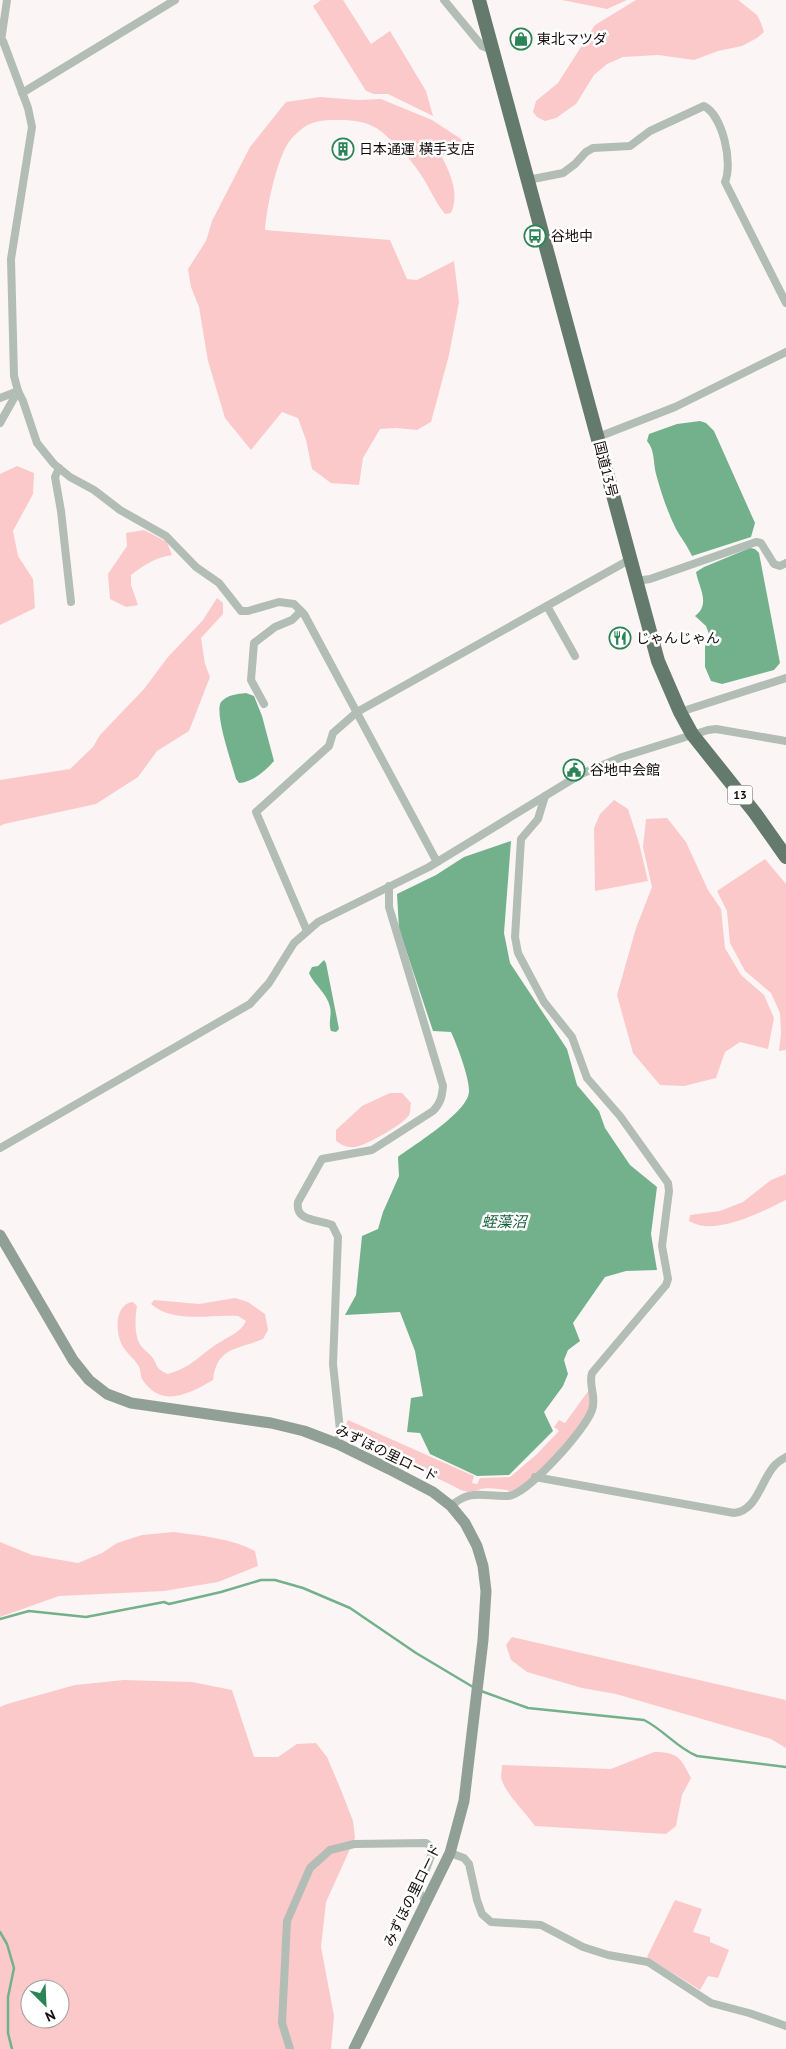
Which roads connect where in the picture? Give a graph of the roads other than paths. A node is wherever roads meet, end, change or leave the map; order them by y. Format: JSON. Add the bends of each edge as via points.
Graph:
{"nodes":[{"id":1,"x":7,"y":0,"type":"edge"},
{"id":2,"x":176,"y":0,"type":"edge"},
{"id":3,"x":444,"y":0,"type":"edge"},
{"id":4,"x":479,"y":0,"type":"edge"},
{"id":5,"x":0,"y":41,"type":"edge"},
{"id":6,"x":492,"y":50,"type":"junction"},
{"id":7,"x":22,"y":93,"type":"junction"},
{"id":8,"x":528,"y":180,"type":"junction"},
{"id":9,"x":786,"y":303,"type":"edge"},
{"id":10,"x":786,"y":352,"type":"edge"},
{"id":11,"x":18,"y":391,"type":"junction"},
{"id":12,"x":0,"y":398,"type":"edge"},
{"id":13,"x":0,"y":423,"type":"edge"},
{"id":14,"x":598,"y":437,"type":"junction"},
{"id":15,"x":58,"y":468,"type":"junction"},
{"id":16,"x":629,"y":560,"type":"junction"},
{"id":17,"x":786,"y":563,"type":"edge"},
{"id":18,"x":636,"y":580,"type":"junction"},
{"id":19,"x":71,"y":602,"type":"dead end"},
{"id":20,"x":547,"y":606,"type":"junction"},
{"id":21,"x":300,"y":611,"type":"junction"},
{"id":22,"x":575,"y":656,"type":"dead end"},
{"id":23,"x":786,"y":678,"type":"edge"},
{"id":24,"x":264,"y":704,"type":"dead end"},
{"id":25,"x":357,"y":712,"type":"junction"},
{"id":26,"x":680,"y":712,"type":"junction"},
{"id":27,"x":692,"y":734,"type":"junction"},
{"id":28,"x":786,"y":741,"type":"edge"},
{"id":29,"x":545,"y":796,"type":"junction"},
{"id":30,"x":786,"y":857,"type":"edge"},
{"id":31,"x":437,"y":862,"type":"junction"},
{"id":32,"x":390,"y":886,"type":"junction"},
{"id":33,"x":307,"y":931,"type":"junction"},
{"id":34,"x":0,"y":1148,"type":"edge"},
{"id":35,"x":0,"y":1235,"type":"edge"},
{"id":36,"x":338,"y":1444,"type":"junction"},
{"id":37,"x":786,"y":1457,"type":"edge"},
{"id":38,"x":535,"y":1478,"type":"junction"},
{"id":39,"x":451,"y":1506,"type":"junction"},
{"id":40,"x":450,"y":1853,"type":"junction"},
{"id":41,"x":427,"y":1902,"type":"junction"},
{"id":42,"x":786,"y":2026,"type":"edge"},
{"id":43,"x":290,"y":2049,"type":"edge"},
{"id":44,"x":354,"y":2049,"type":"edge"}],
"edges":[{"from":1,"to":5,"type":"street"},
{"from":2,"to":7,"type":"street"},
{"from":3,"to":6,"type":"street","via":[[482,46]]},
{"from":4,"to":6,"type":"highway","number":"13"},
{"from":5,"to":7,"type":"street","via":[[3,41]]},
{"from":6,"to":8,"type":"highway","name":"国道13号","number":"13"},
{"from":7,"to":11,"type":"street","via":[[32,127],[11,259],[14,376]]},
{"from":8,"to":9,"type":"street","via":[[562,173],[593,148],[630,146],[650,131],[704,106],[714,115],[725,142],[728,175],[725,182]]},
{"from":8,"to":14,"type":"highway","name":"国道13号","number":"13"},
{"from":10,"to":14,"type":"street","via":[[675,407]]},
{"from":11,"to":12,"type":"street"},
{"from":11,"to":13,"type":"street"},
{"from":11,"to":15,"type":"street","via":[[37,443]]},
{"from":14,"to":16,"type":"highway","name":"国道13号","number":"13"},
{"from":15,"to":19,"type":"street","via":[[55,477]]},
{"from":15,"to":21,"type":"street","via":[[120,510],[166,536],[196,568],[219,583],[241,611],[248,612],[279,602],[294,604]]},
{"from":16,"to":18,"type":"highway","name":"国道13号","number":"13"},
{"from":16,"to":20,"type":"street"},
{"from":17,"to":18,"type":"street","via":[[774,564],[761,543],[756,542],[650,580]]},
{"from":18,"to":26,"type":"highway","name":"国道13号","number":"13","via":[[658,661]]},
{"from":20,"to":22,"type":"street"},
{"from":20,"to":25,"type":"street"},
{"from":21,"to":24,"type":"street","via":[[292,620],[275,627],[254,643],[251,680]]},
{"from":21,"to":25,"type":"street"},
{"from":23,"to":26,"type":"street"},
{"from":25,"to":31,"type":"street"},
{"from":25,"to":33,"type":"street","via":[[333,733],[329,746],[256,812]]},
{"from":26,"to":27,"type":"highway","name":"国道13号","number":"13"},
{"from":27,"to":28,"type":"street","via":[[716,729]]},
{"from":27,"to":29,"type":"street","via":[[622,756],[581,774]]},
{"from":27,"to":30,"type":"highway","name":"国道13号","number":"13"},
{"from":29,"to":31,"type":"street"},
{"from":29,"to":38,"type":"street","via":[[538,819],[521,839],[515,937],[518,953],[544,1002],[572,1037],[587,1078],[620,1116],[668,1183],[662,1246],[668,1279],[592,1373],[592,1413],[552,1464]]},
{"from":31,"to":32,"type":"street"},
{"from":32,"to":33,"type":"street","via":[[340,910]]},
{"from":32,"to":36,"type":"street","via":[[389,907],[443,1086],[439,1106],[372,1150],[322,1159],[298,1202],[299,1214],[332,1225],[338,1237],[333,1364],[340,1430]]},
{"from":33,"to":34,"type":"street","via":[[294,943],[269,983],[250,1004]]},
{"from":35,"to":36,"type":"street","name":"みずほの里ロード","via":[[72,1360],[89,1380],[107,1394],[131,1403],[271,1423]]},
{"from":36,"to":39,"type":"street","name":"みずほの里ロード","via":[[433,1492]]},
{"from":37,"to":38,"type":"street","via":[[770,1471],[748,1508],[734,1513]]},
{"from":38,"to":39,"type":"street","via":[[510,1496],[466,1495]]},
{"from":39,"to":40,"type":"street","name":"みずほの里ロード","via":[[477,1546],[486,1591],[464,1801]]},
{"from":40,"to":41,"type":"street","name":"みずほの里ロード"},
{"from":40,"to":42,"type":"street","via":[[464,1858],[469,1864],[482,1914],[491,1922],[541,1925],[583,1947],[648,1962],[711,2003]]},
{"from":41,"to":43,"type":"street","via":[[418,1891],[431,1856],[432,1848],[426,1843],[354,1844],[330,1850],[310,1868],[288,1921],[282,2023]]},
{"from":41,"to":44,"type":"street","name":"みずほの里ロード"}]}
